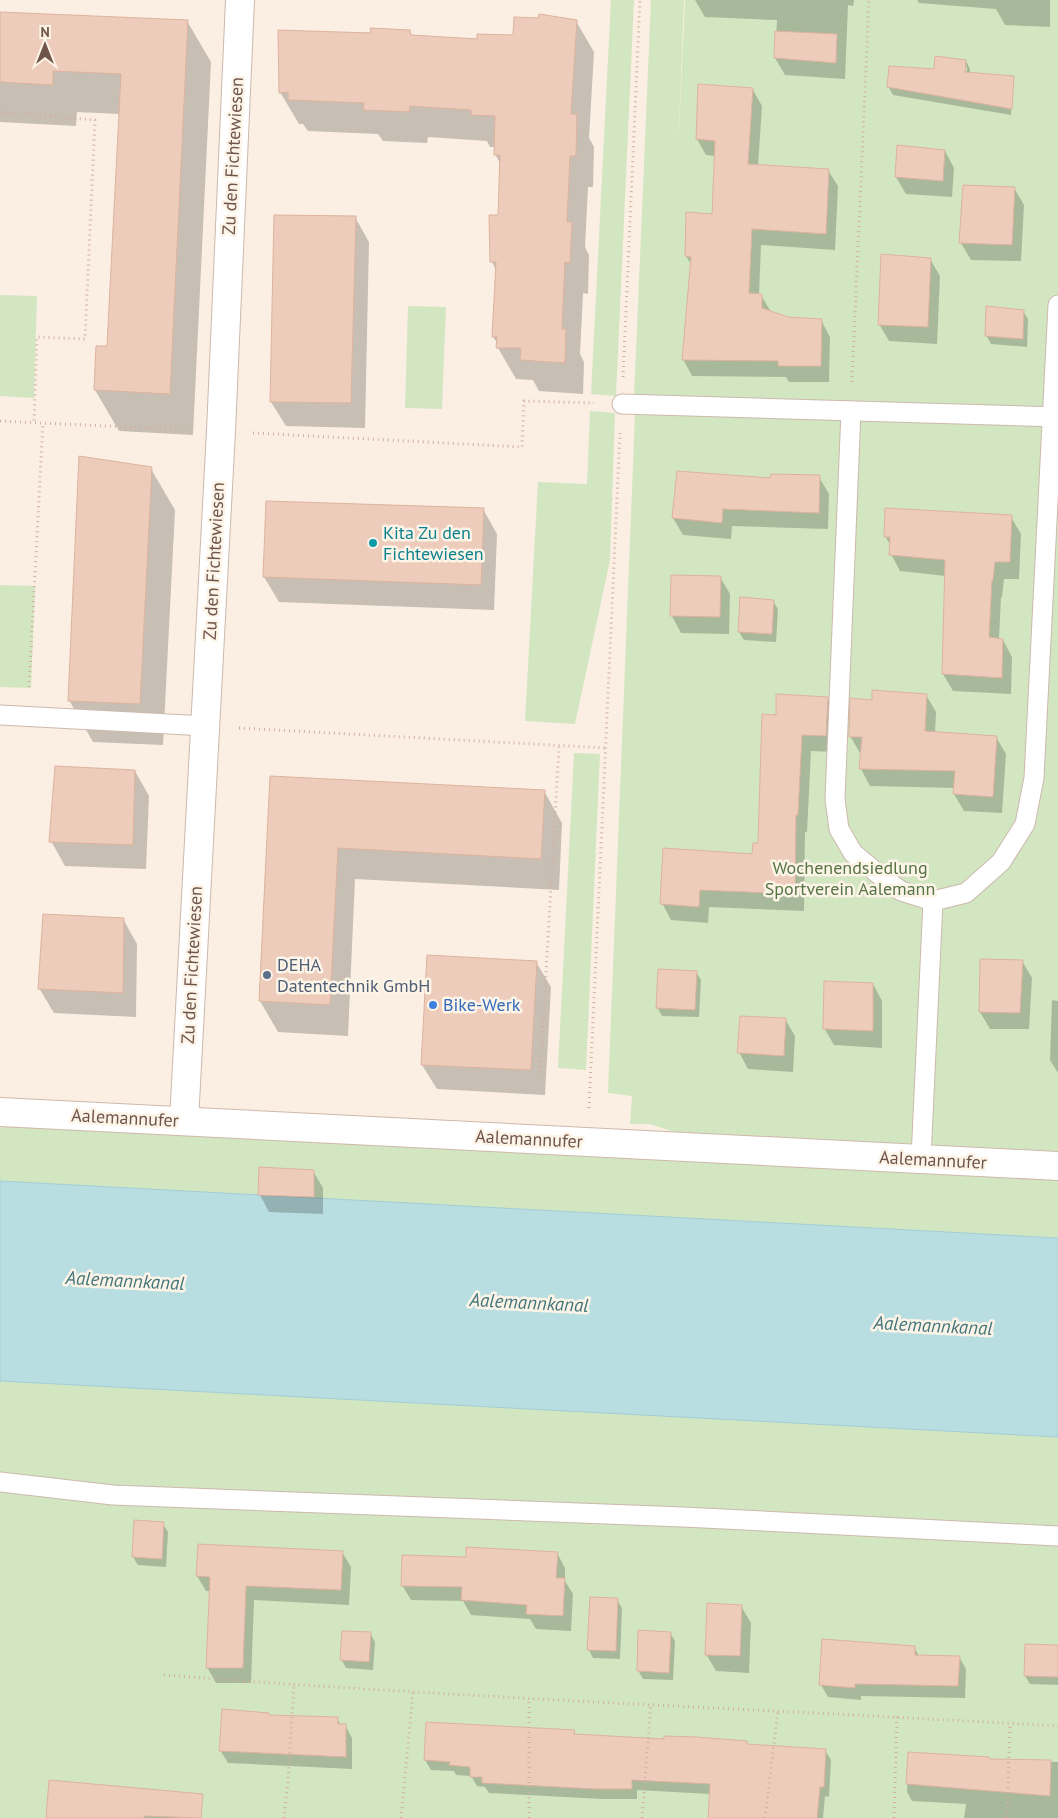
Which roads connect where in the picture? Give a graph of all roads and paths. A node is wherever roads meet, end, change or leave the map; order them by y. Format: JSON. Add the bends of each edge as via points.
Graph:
{"nodes":[{"id":1,"x":240,"y":0,"type":"edge"},
{"id":2,"x":640,"y":0,"type":"edge"},
{"id":3,"x":869,"y":0,"type":"edge"},
{"id":4,"x":0,"y":112,"type":"edge"},
{"id":5,"x":1058,"y":305,"type":"edge"},
{"id":6,"x":622,"y":404,"type":"junction"},
{"id":7,"x":851,"y":411,"type":"junction"},
{"id":8,"x":1055,"y":417,"type":"edge"},
{"id":9,"x":0,"y":422,"type":"edge"},
{"id":10,"x":34,"y":423,"type":"junction"},
{"id":11,"x":43,"y":423,"type":"junction"},
{"id":12,"x":221,"y":431,"type":"junction"},
{"id":13,"x":0,"y":715,"type":"edge"},
{"id":14,"x":27,"y":716,"type":"junction"},
{"id":15,"x":206,"y":726,"type":"junction"},
{"id":16,"x":559,"y":746,"type":"junction"},
{"id":17,"x":606,"y":748,"type":"junction"},
{"id":18,"x":933,"y":901,"type":"junction"},
{"id":19,"x":540,"y":1077,"type":"dead end"},
{"id":20,"x":0,"y":1112,"type":"edge"},
{"id":21,"x":184,"y":1121,"type":"junction"},
{"id":22,"x":587,"y":1142,"type":"junction"},
{"id":23,"x":921,"y":1159,"type":"junction"},
{"id":24,"x":1058,"y":1166,"type":"edge"},
{"id":25,"x":0,"y":1482,"type":"edge"},
{"id":26,"x":1058,"y":1536,"type":"edge"},
{"id":27,"x":164,"y":1675,"type":"dead end"},
{"id":28,"x":294,"y":1685,"type":"junction"},
{"id":29,"x":413,"y":1692,"type":"junction"},
{"id":30,"x":529,"y":1698,"type":"junction"},
{"id":31,"x":651,"y":1704,"type":"junction"},
{"id":32,"x":778,"y":1710,"type":"junction"},
{"id":33,"x":897,"y":1717,"type":"junction"},
{"id":34,"x":1010,"y":1724,"type":"junction"},
{"id":35,"x":1058,"y":1726,"type":"edge"},
{"id":36,"x":284,"y":1818,"type":"edge"},
{"id":37,"x":401,"y":1818,"type":"edge"},
{"id":38,"x":528,"y":1818,"type":"edge"},
{"id":39,"x":642,"y":1818,"type":"edge"},
{"id":40,"x":765,"y":1818,"type":"edge"},
{"id":41,"x":894,"y":1818,"type":"edge"},
{"id":42,"x":1007,"y":1818,"type":"edge"}],
"edges":[{"from":1,"to":12,"type":"street","name":"Zu den Fichtewiesen"},
{"from":2,"to":6,"type":"path"},
{"from":3,"to":7,"type":"path"},
{"from":4,"to":10,"type":"path","via":[[95,120],[85,339],[37,338]]},
{"from":5,"to":8,"type":"lane"},
{"from":6,"to":7,"type":"lane"},
{"from":6,"to":12,"type":"path","via":[[524,401],[522,447]]},
{"from":6,"to":17,"type":"path"},
{"from":7,"to":8,"type":"lane"},
{"from":7,"to":18,"type":"lane","via":[[835,799],[839,829],[853,853],[877,874],[900,891]]},
{"from":8,"to":18,"type":"lane","via":[[1034,778],[1025,824],[1001,862],[966,893]]},
{"from":9,"to":10,"type":"path"},
{"from":10,"to":11,"type":"path"},
{"from":11,"to":12,"type":"path"},
{"from":11,"to":14,"type":"path"},
{"from":12,"to":15,"type":"street","name":"Zu den Fichtewiesen"},
{"from":13,"to":14,"type":"lane"},
{"from":14,"to":15,"type":"lane"},
{"from":15,"to":16,"type":"path"},
{"from":15,"to":21,"type":"street","name":"Zu den Fichtewiesen"},
{"from":16,"to":17,"type":"path"},
{"from":16,"to":19,"type":"path"},
{"from":17,"to":22,"type":"path"},
{"from":18,"to":23,"type":"lane"},
{"from":20,"to":21,"type":"street","name":"Aalemannufer"},
{"from":21,"to":22,"type":"street","name":"Aalemannufer"},
{"from":22,"to":23,"type":"street","name":"Aalemannufer"},
{"from":23,"to":24,"type":"street","name":"Aalemannufer"},
{"from":25,"to":26,"type":"lane","via":[[113,1495],[683,1517]]},
{"from":27,"to":28,"type":"path"},
{"from":28,"to":29,"type":"path"},
{"from":28,"to":36,"type":"path"},
{"from":29,"to":30,"type":"path"},
{"from":29,"to":37,"type":"path"},
{"from":30,"to":31,"type":"path"},
{"from":30,"to":38,"type":"path"},
{"from":31,"to":32,"type":"path"},
{"from":31,"to":39,"type":"path"},
{"from":32,"to":33,"type":"path"},
{"from":32,"to":40,"type":"path"},
{"from":33,"to":34,"type":"path"},
{"from":33,"to":41,"type":"path"},
{"from":34,"to":35,"type":"path"},
{"from":34,"to":42,"type":"path"}]}
